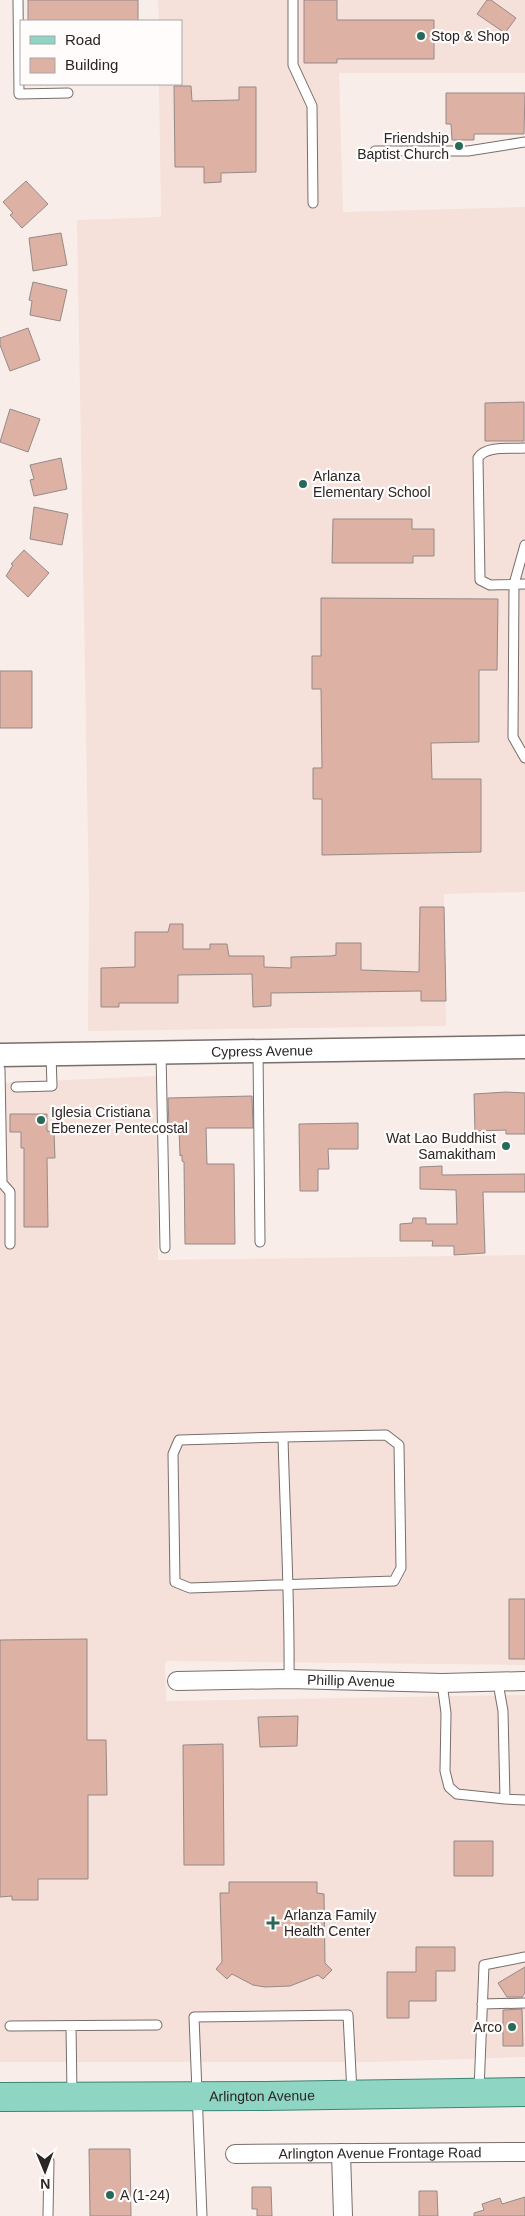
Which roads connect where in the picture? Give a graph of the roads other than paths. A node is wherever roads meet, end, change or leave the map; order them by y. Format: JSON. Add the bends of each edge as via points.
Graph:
{"nodes":[{"id":1,"x":18,"y":0,"type":"edge"},
{"id":2,"x":293,"y":0,"type":"edge"},
{"id":3,"x":68,"y":93,"type":"dead end"},
{"id":4,"x":525,"y":142,"type":"edge"},
{"id":5,"x":375,"y":151,"type":"dead end"},
{"id":6,"x":313,"y":203,"type":"dead end"},
{"id":7,"x":525,"y":448,"type":"edge"},
{"id":8,"x":525,"y":545,"type":"edge"},
{"id":9,"x":514,"y":584,"type":"junction"},
{"id":10,"x":525,"y":584,"type":"edge"},
{"id":11,"x":525,"y":758,"type":"edge"},
{"id":12,"x":525,"y":1048,"type":"edge"},
{"id":13,"x":258,"y":1052,"type":"junction"},
{"id":14,"x":161,"y":1053,"type":"junction"},
{"id":15,"x":0,"y":1055,"type":"edge"},
{"id":16,"x":51,"y":1055,"type":"junction"},
{"id":17,"x":0,"y":1069,"type":"edge"},
{"id":18,"x":16,"y":1087,"type":"dead end"},
{"id":19,"x":260,"y":1242,"type":"dead end"},
{"id":20,"x":10,"y":1244,"type":"dead end"},
{"id":21,"x":166,"y":1248,"type":"dead end"},
{"id":22,"x":283,"y":1437,"type":"junction"},
{"id":23,"x":287,"y":1584,"type":"junction"},
{"id":24,"x":289,"y":1679,"type":"junction"},
{"id":25,"x":177,"y":1681,"type":"dead end"},
{"id":26,"x":442,"y":1682,"type":"junction"},
{"id":27,"x":525,"y":1682,"type":"edge"},
{"id":28,"x":498,"y":1683,"type":"junction"},
{"id":29,"x":505,"y":1799,"type":"junction"},
{"id":30,"x":525,"y":1800,"type":"edge"},
{"id":31,"x":525,"y":1958,"type":"edge"},
{"id":32,"x":525,"y":2003,"type":"edge"},
{"id":33,"x":482,"y":2004,"type":"junction"},
{"id":34,"x":10,"y":2026,"type":"dead end"},
{"id":35,"x":71,"y":2026,"type":"junction"},
{"id":36,"x":157,"y":2026,"type":"dead end"},
{"id":37,"x":479,"y":2092,"type":"junction"},
{"id":38,"x":525,"y":2092,"type":"edge"},
{"id":39,"x":352,"y":2095,"type":"junction"},
{"id":40,"x":0,"y":2096,"type":"edge"},
{"id":41,"x":72,"y":2096,"type":"junction"},
{"id":42,"x":196,"y":2096,"type":"junction"},
{"id":43,"x":525,"y":2152,"type":"edge"},
{"id":44,"x":235,"y":2154,"type":"dead end"},
{"id":45,"x":342,"y":2154,"type":"junction"},
{"id":46,"x":49,"y":2161,"type":"dead end"},
{"id":47,"x":48,"y":2216,"type":"edge"},
{"id":48,"x":202,"y":2216,"type":"edge"},
{"id":49,"x":343,"y":2216,"type":"edge"}],
"edges":[{"from":1,"to":3,"type":"lane","via":[[19,94]]},
{"from":2,"to":6,"type":"lane","via":[[293,65],[312,106]]},
{"from":4,"to":5,"type":"lane","via":[[468,151]]},
{"from":7,"to":9,"type":"lane","via":[[488,450],[478,458],[480,580],[490,585]]},
{"from":8,"to":9,"type":"lane"},
{"from":9,"to":10,"type":"lane"},
{"from":9,"to":11,"type":"lane","via":[[514,737]]},
{"from":12,"to":13,"type":"street","name":"Cypress Avenue"},
{"from":13,"to":14,"type":"street","name":"Cypress Avenue"},
{"from":13,"to":19,"type":"lane"},
{"from":14,"to":16,"type":"street","name":"Cypress Avenue"},
{"from":14,"to":21,"type":"lane"},
{"from":15,"to":16,"type":"street","name":"Cypress Avenue"},
{"from":16,"to":18,"type":"lane","via":[[52,1086]]},
{"from":17,"to":20,"type":"lane","via":[[2,1183],[10,1192]]},
{"from":22,"to":23,"type":"lane"},
{"from":22,"to":23,"type":"lane","via":[[179,1440],[173,1454],[175,1582],[190,1588]]},
{"from":22,"to":23,"type":"lane","via":[[386,1435],[399,1445],[402,1568],[394,1581]]},
{"from":23,"to":24,"type":"lane"},
{"from":24,"to":25,"type":"street","name":"Phillip Avenue"},
{"from":24,"to":26,"type":"street","name":"Phillip Avenue"},
{"from":26,"to":28,"type":"street","name":"Phillip Avenue"},
{"from":26,"to":29,"type":"lane","via":[[446,1713],[445,1771],[449,1787],[457,1794]]},
{"from":27,"to":28,"type":"street","name":"Phillip Avenue"},
{"from":28,"to":29,"type":"lane","via":[[503,1711]]},
{"from":29,"to":30,"type":"lane"},
{"from":31,"to":33,"type":"lane","via":[[484,1965]]},
{"from":32,"to":33,"type":"lane"},
{"from":33,"to":37,"type":"lane"},
{"from":34,"to":35,"type":"lane"},
{"from":35,"to":36,"type":"lane"},
{"from":35,"to":41,"type":"lane"},
{"from":37,"to":38,"type":"main road","name":"Arlington Avenue"},
{"from":37,"to":39,"type":"main road","name":"Arlington Avenue"},
{"from":39,"to":42,"type":"main road","name":"Arlington Avenue"},
{"from":39,"to":42,"type":"lane","via":[[348,2015],[194,2017]]},
{"from":40,"to":41,"type":"main road","name":"Arlington Avenue"},
{"from":41,"to":42,"type":"main road","name":"Arlington Avenue"},
{"from":42,"to":48,"type":"lane"},
{"from":43,"to":45,"type":"street","name":"Arlington Avenue Frontage Road"},
{"from":44,"to":45,"type":"street","name":"Arlington Avenue Frontage Road"},
{"from":45,"to":49,"type":"street"},
{"from":46,"to":47,"type":"lane"}]}
